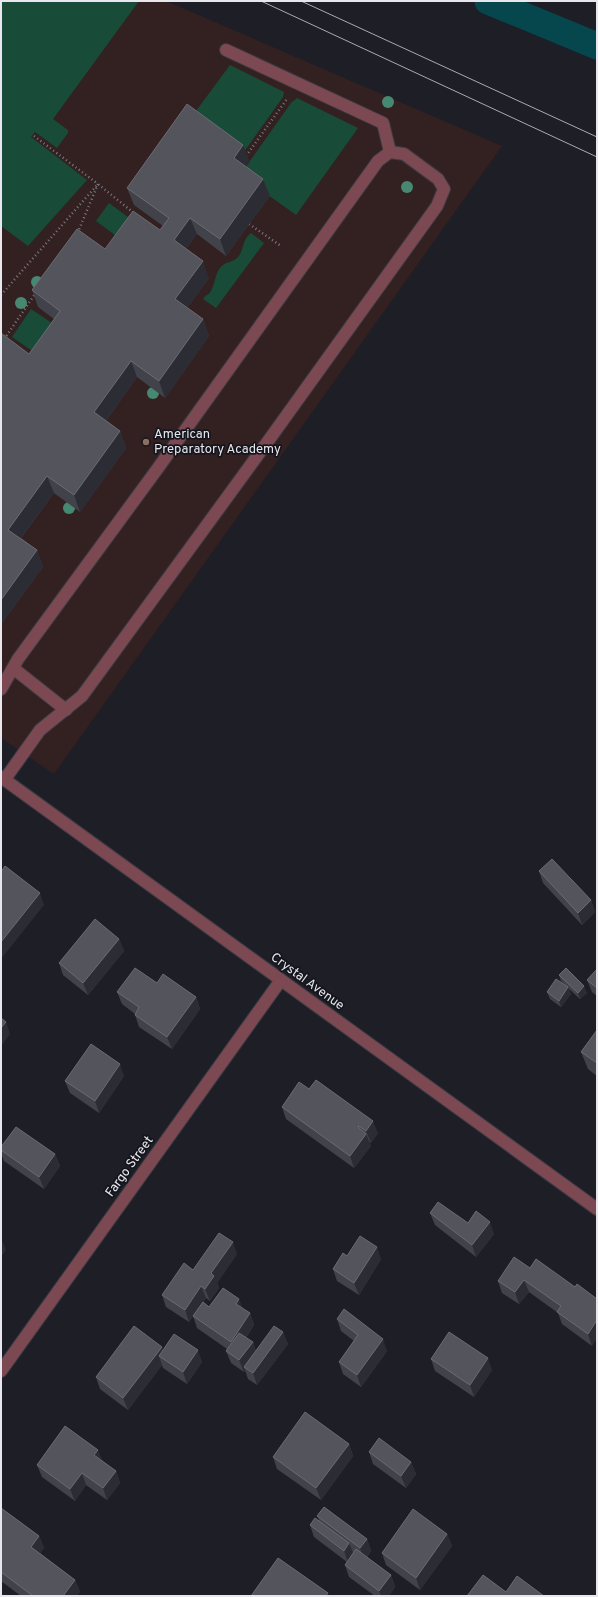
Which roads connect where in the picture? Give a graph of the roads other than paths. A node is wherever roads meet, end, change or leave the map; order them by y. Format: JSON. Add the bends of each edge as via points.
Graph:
{"nodes":[{"id":1,"x":226,"y":50,"type":"dead end"},
{"id":2,"x":390,"y":152,"type":"junction"},
{"id":3,"x":13,"y":668,"type":"junction"},
{"id":4,"x":1,"y":689,"type":"edge"},
{"id":5,"x":66,"y":710,"type":"junction"},
{"id":6,"x":3,"y":778,"type":"edge"},
{"id":7,"x":281,"y":980,"type":"junction"},
{"id":8,"x":597,"y":1210,"type":"edge"},
{"id":9,"x":1,"y":1371,"type":"edge"}],
"edges":[{"from":1,"to":2,"type":"street","via":[[383,123]]},
{"from":2,"to":3,"type":"street","via":[[378,161]]},
{"from":2,"to":5,"type":"street","via":[[404,154],[438,179],[444,189],[437,206],[82,696]]},
{"from":3,"to":4,"type":"street"},
{"from":3,"to":5,"type":"street"},
{"from":5,"to":6,"type":"street","via":[[40,730]]},
{"from":6,"to":7,"type":"street","name":"Crystal Avenue"},
{"from":7,"to":8,"type":"street","name":"Crystal Avenue"},
{"from":7,"to":9,"type":"street","name":"Fargo Street"}]}
